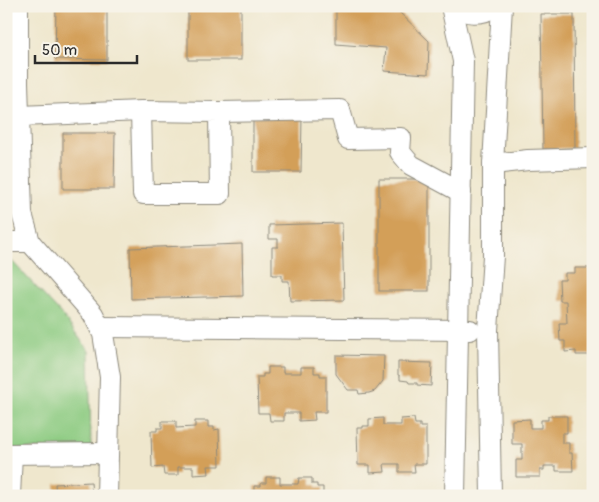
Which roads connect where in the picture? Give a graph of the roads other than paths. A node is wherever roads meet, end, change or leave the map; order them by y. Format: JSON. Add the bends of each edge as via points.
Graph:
{"nodes":[{"id":1,"x":18,"y":6,"type":"edge"},
{"id":2,"x":451,"y":6,"type":"edge"},
{"id":3,"x":496,"y":6,"type":"edge"},
{"id":4,"x":502,"y":6,"type":"edge"},
{"id":5,"x":141,"y":111,"type":"junction"},
{"id":6,"x":219,"y":112,"type":"junction"},
{"id":7,"x":20,"y":116,"type":"junction"},
{"id":8,"x":593,"y":158,"type":"edge"},
{"id":9,"x":493,"y":164,"type":"junction"},
{"id":10,"x":461,"y":192,"type":"junction"},
{"id":11,"x":6,"y":242,"type":"edge"},
{"id":12,"x":30,"y":242,"type":"junction"},
{"id":13,"x":100,"y":327,"type":"junction"},
{"id":14,"x":459,"y":330,"type":"junction"},
{"id":15,"x":488,"y":330,"type":"junction"},
{"id":16,"x":108,"y":452,"type":"junction"},
{"id":17,"x":9,"y":454,"type":"edge"},
{"id":18,"x":10,"y":496,"type":"edge"},
{"id":19,"x":108,"y":496,"type":"edge"},
{"id":20,"x":455,"y":496,"type":"edge"},
{"id":21,"x":491,"y":496,"type":"edge"}],
"edges":[{"from":1,"to":7,"type":"street"},
{"from":2,"to":3,"type":"street","via":[[472,13]]},
{"from":2,"to":10,"type":"street","via":[[462,61]]},
{"from":4,"to":9,"type":"street"},
{"from":5,"to":6,"type":"street"},
{"from":5,"to":6,"type":"street","via":[[143,194],[220,194]]},
{"from":5,"to":7,"type":"street"},
{"from":6,"to":10,"type":"street","via":[[340,110],[348,139],[401,138],[400,152],[411,165]]},
{"from":7,"to":12,"type":"street","via":[[22,214]]},
{"from":8,"to":9,"type":"street"},
{"from":9,"to":15,"type":"street","via":[[493,256]]},
{"from":10,"to":14,"type":"street"},
{"from":11,"to":12,"type":"street"},
{"from":12,"to":13,"type":"street","via":[[93,314]]},
{"from":13,"to":14,"type":"street"},
{"from":13,"to":16,"type":"street","via":[[110,377]]},
{"from":14,"to":15,"type":"street"},
{"from":14,"to":20,"type":"street"},
{"from":15,"to":21,"type":"street"},
{"from":16,"to":17,"type":"street"},
{"from":16,"to":19,"type":"street"},
{"from":17,"to":18,"type":"street"}]}
